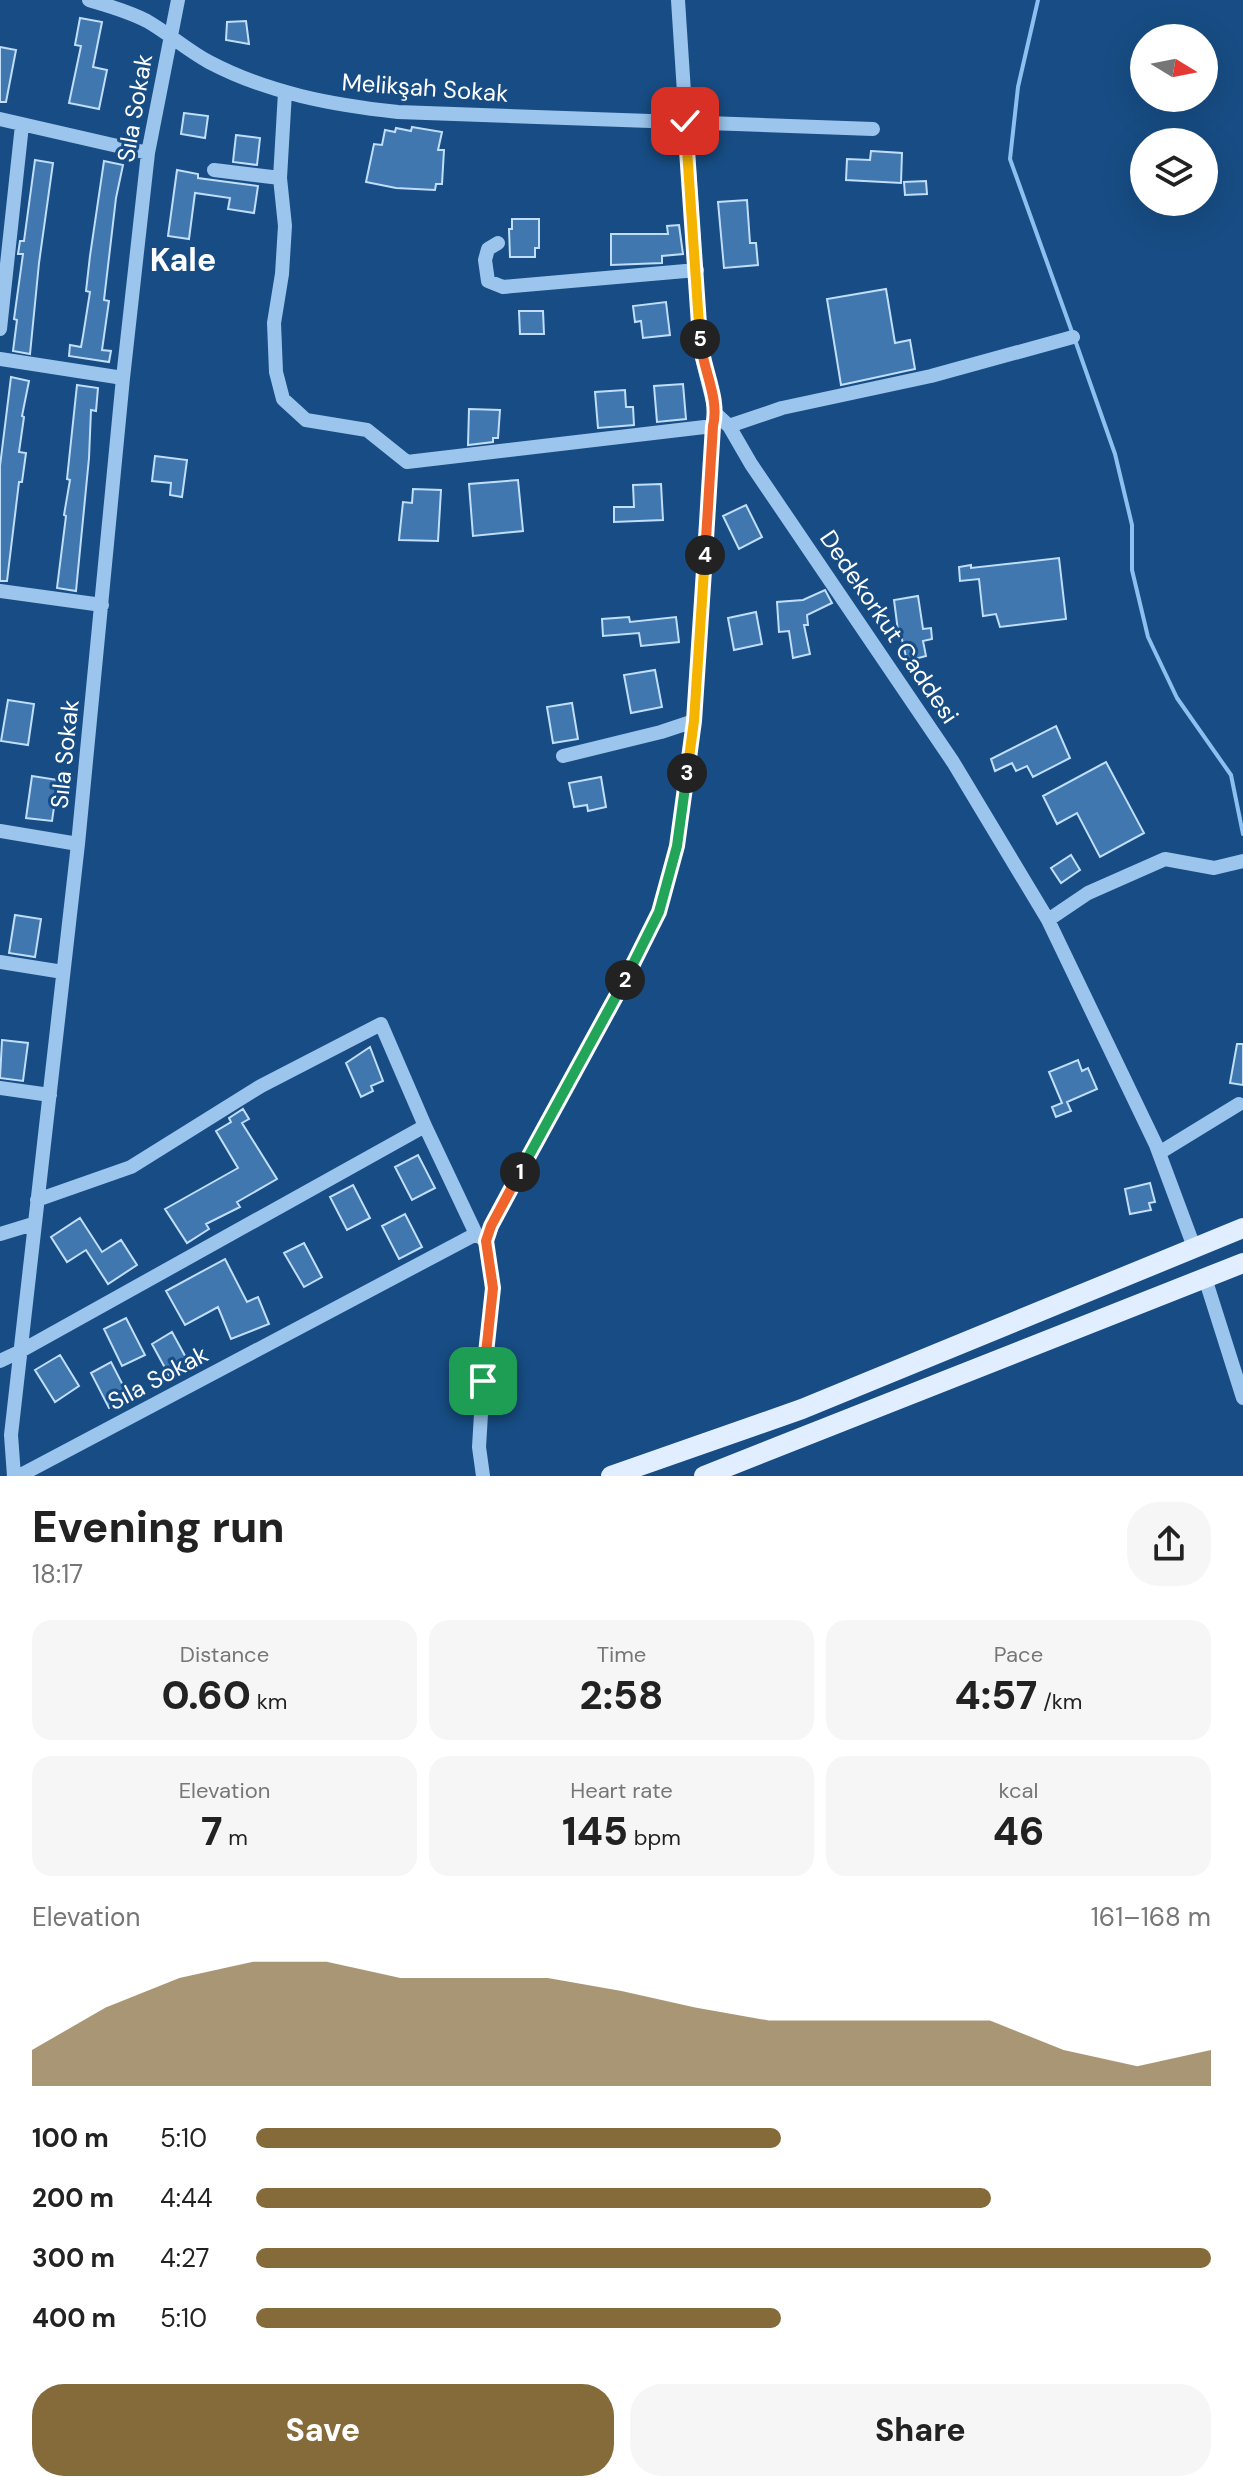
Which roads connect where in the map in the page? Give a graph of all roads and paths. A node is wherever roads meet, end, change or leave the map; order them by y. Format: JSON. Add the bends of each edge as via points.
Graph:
{"nodes":[{"id":1,"x":89,"y":0,"type":"edge"},
{"id":2,"x":178,"y":0,"type":"edge"},
{"id":3,"x":678,"y":0,"type":"edge"},
{"id":4,"x":170,"y":37,"type":"junction"},
{"id":5,"x":285,"y":92,"type":"junction"},
{"id":6,"x":0,"y":119,"type":"edge"},
{"id":7,"x":685,"y":121,"type":"junction"},
{"id":8,"x":22,"y":125,"type":"junction"},
{"id":9,"x":873,"y":129,"type":"dead end"},
{"id":10,"x":148,"y":153,"type":"junction"},
{"id":11,"x":214,"y":170,"type":"dead end"},
{"id":12,"x":7,"y":177,"type":"edge"},
{"id":13,"x":280,"y":178,"type":"junction"},
{"id":14,"x":498,"y":243,"type":"dead end"},
{"id":15,"x":697,"y":270,"type":"junction"},
{"id":16,"x":0,"y":329,"type":"edge"},
{"id":17,"x":1073,"y":337,"type":"dead end"},
{"id":18,"x":0,"y":359,"type":"edge"},
{"id":19,"x":123,"y":378,"type":"junction"},
{"id":20,"x":715,"y":420,"type":"junction"},
{"id":21,"x":729,"y":426,"type":"junction"},
{"id":22,"x":0,"y":591,"type":"edge"},
{"id":23,"x":102,"y":605,"type":"junction"},
{"id":24,"x":694,"y":721,"type":"junction"},
{"id":25,"x":563,"y":756,"type":"dead end"},
{"id":26,"x":0,"y":831,"type":"edge"},
{"id":27,"x":78,"y":844,"type":"junction"},
{"id":28,"x":1243,"y":861,"type":"edge"},
{"id":29,"x":1048,"y":920,"type":"junction"},
{"id":30,"x":0,"y":962,"type":"edge"},
{"id":31,"x":63,"y":972,"type":"junction"},
{"id":32,"x":0,"y":1088,"type":"edge"},
{"id":33,"x":50,"y":1095,"type":"junction"},
{"id":34,"x":1239,"y":1104,"type":"dead end"},
{"id":35,"x":425,"y":1126,"type":"junction"},
{"id":36,"x":1159,"y":1153,"type":"junction"},
{"id":37,"x":37,"y":1200,"type":"junction"},
{"id":38,"x":33,"y":1224,"type":"junction"},
{"id":39,"x":1243,"y":1228,"type":"edge"},
{"id":40,"x":0,"y":1234,"type":"edge"},
{"id":41,"x":481,"y":1238,"type":"junction"},
{"id":42,"x":1194,"y":1247,"type":"junction"},
{"id":43,"x":1243,"y":1263,"type":"edge"},
{"id":44,"x":1205,"y":1278,"type":"junction"},
{"id":45,"x":19,"y":1352,"type":"junction"},
{"id":46,"x":0,"y":1361,"type":"edge"},
{"id":47,"x":1243,"y":1398,"type":"edge"},
{"id":48,"x":17,"y":1476,"type":"edge"},
{"id":49,"x":483,"y":1476,"type":"edge"},
{"id":50,"x":611,"y":1476,"type":"edge"},
{"id":51,"x":704,"y":1476,"type":"edge"}],
"edges":[{"from":1,"to":4,"type":"street","name":"Melikşah Sokak","via":[[123,10]]},
{"from":2,"to":4,"type":"street","name":"Sıla Sokak"},
{"from":3,"to":7,"type":"street"},
{"from":4,"to":5,"type":"street","name":"Melikşah Sokak","via":[[219,67]]},
{"from":4,"to":10,"type":"street","name":"Sıla Sokak"},
{"from":5,"to":7,"type":"street","name":"Melikşah Sokak","via":[[346,107],[398,112]]},
{"from":5,"to":13,"type":"street"},
{"from":6,"to":8,"type":"street"},
{"from":7,"to":9,"type":"street","name":"Melikşah Sokak"},
{"from":7,"to":15,"type":"street"},
{"from":8,"to":10,"type":"street"},
{"from":8,"to":12,"type":"street"},
{"from":10,"to":19,"type":"street","name":"Sıla Sokak"},
{"from":11,"to":13,"type":"street"},
{"from":12,"to":16,"type":"street"},
{"from":13,"to":20,"type":"street","via":[[285,226],[274,323],[276,372],[283,399],[306,420],[367,430],[407,462]]},
{"from":14,"to":15,"type":"street","via":[[488,249],[485,260],[488,281],[503,287]]},
{"from":15,"to":20,"type":"street","via":[[701,354]]},
{"from":17,"to":21,"type":"street","via":[[931,376],[782,408]]},
{"from":18,"to":19,"type":"street"},
{"from":19,"to":23,"type":"street","name":"Sıla Sokak"},
{"from":20,"to":21,"type":"street","name":"Dedekorkut Caddesi"},
{"from":20,"to":24,"type":"street"},
{"from":21,"to":29,"type":"street","name":"Dedekorkut Caddesi","via":[[953,762]]},
{"from":22,"to":23,"type":"street"},
{"from":23,"to":27,"type":"street","name":"Sıla Sokak"},
{"from":24,"to":25,"type":"street"},
{"from":24,"to":41,"type":"street","via":[[677,846],[659,912]]},
{"from":26,"to":27,"type":"street"},
{"from":27,"to":31,"type":"street","name":"Sıla Sokak"},
{"from":28,"to":29,"type":"street","via":[[1214,868],[1165,859],[1088,893]]},
{"from":29,"to":36,"type":"street","name":"Dedekorkut Caddesi"},
{"from":30,"to":31,"type":"street"},
{"from":31,"to":33,"type":"street","name":"Sıla Sokak"},
{"from":32,"to":33,"type":"street"},
{"from":33,"to":37,"type":"street","name":"Sıla Sokak"},
{"from":34,"to":36,"type":"street"},
{"from":35,"to":37,"type":"street","via":[[381,1024],[261,1086],[131,1167]]},
{"from":35,"to":41,"type":"street"},
{"from":35,"to":45,"type":"street"},
{"from":36,"to":42,"type":"street","name":"Dedekorkut Caddesi"},
{"from":37,"to":38,"type":"street","name":"Sıla Sokak"},
{"from":38,"to":40,"type":"street"},
{"from":38,"to":45,"type":"street","name":"Sıla Sokak"},
{"from":39,"to":42,"type":"main road"},
{"from":41,"to":48,"type":"street","name":"Sıla Sokak"},
{"from":41,"to":49,"type":"street","via":[[493,1288],[479,1447]]},
{"from":42,"to":50,"type":"main road","via":[[802,1409]]},
{"from":43,"to":44,"type":"main road"},
{"from":44,"to":47,"type":"street"},
{"from":44,"to":51,"type":"main road"},
{"from":45,"to":46,"type":"street"},
{"from":45,"to":48,"type":"street","name":"Sıla Sokak","via":[[11,1435]]}]}
